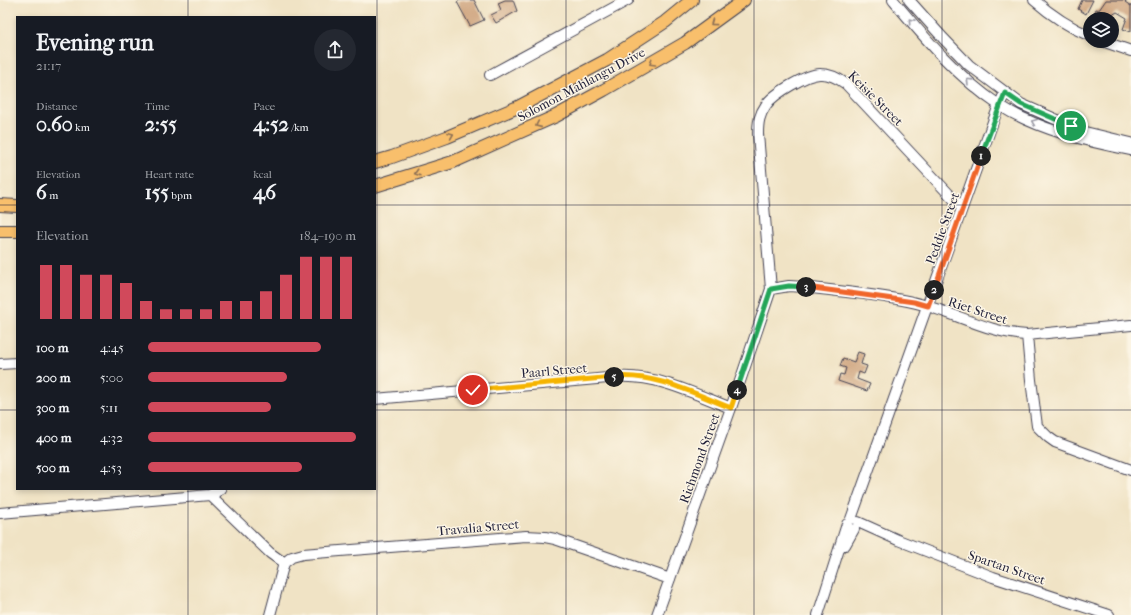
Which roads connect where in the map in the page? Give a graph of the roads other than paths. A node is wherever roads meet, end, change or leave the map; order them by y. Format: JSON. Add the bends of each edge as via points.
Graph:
{"nodes":[{"id":1,"x":628,"y":0,"type":"edge"},
{"id":2,"x":692,"y":0,"type":"edge"},
{"id":3,"x":893,"y":0,"type":"edge"},
{"id":4,"x":909,"y":0,"type":"edge"},
{"id":5,"x":1034,"y":0,"type":"edge"},
{"id":6,"x":743,"y":1,"type":"edge"},
{"id":7,"x":1083,"y":32,"type":"edge"},
{"id":8,"x":1119,"y":47,"type":"edge"},
{"id":9,"x":1131,"y":51,"type":"edge"},
{"id":10,"x":490,"y":75,"type":"dead end"},
{"id":11,"x":1005,"y":93,"type":"junction"},
{"id":12,"x":1000,"y":106,"type":"junction"},
{"id":13,"x":759,"y":119,"type":"joint"},
{"id":14,"x":1131,"y":143,"type":"edge"},
{"id":15,"x":1131,"y":150,"type":"edge"},
{"id":16,"x":376,"y":162,"type":"edge"},
{"id":17,"x":376,"y":186,"type":"edge"},
{"id":18,"x":0,"y":205,"type":"edge"},
{"id":19,"x":16,"y":206,"type":"edge"},
{"id":20,"x":962,"y":208,"type":"junction"},
{"id":21,"x":0,"y":230,"type":"edge"},
{"id":22,"x":16,"y":231,"type":"edge"},
{"id":23,"x":771,"y":289,"type":"junction"},
{"id":24,"x":928,"y":306,"type":"junction"},
{"id":25,"x":1131,"y":325,"type":"edge"},
{"id":26,"x":1027,"y":335,"type":"junction"},
{"id":27,"x":16,"y":363,"type":"edge"},
{"id":28,"x":0,"y":364,"type":"edge"},
{"id":29,"x":376,"y":399,"type":"edge"},
{"id":30,"x":731,"y":408,"type":"junction"},
{"id":31,"x":1131,"y":470,"type":"edge"},
{"id":32,"x":219,"y":490,"type":"edge"},
{"id":33,"x":210,"y":495,"type":"junction"},
{"id":34,"x":0,"y":513,"type":"edge"},
{"id":35,"x":854,"y":524,"type":"junction"},
{"id":36,"x":284,"y":563,"type":"junction"},
{"id":37,"x":670,"y":579,"type":"junction"},
{"id":38,"x":270,"y":615,"type":"edge"},
{"id":39,"x":657,"y":615,"type":"edge"},
{"id":40,"x":818,"y":615,"type":"edge"},
{"id":41,"x":1109,"y":615,"type":"edge"}],
"edges":[{"from":1,"to":10,"type":"street"},
{"from":16,"to":2,"type":"main road","name":"Solomon Mahlangu Drive","one_way":true,"via":[[447,137],[518,107],[607,60],[665,22]]},
{"from":12,"to":3,"type":"street","one_way":true,"via":[[944,58]]},
{"from":4,"to":11,"type":"street","via":[[969,65]]},
{"from":5,"to":7,"type":"street","via":[[1064,23]]},
{"from":6,"to":17,"type":"main road","name":"Solomon Mahlangu Drive","one_way":true,"via":[[685,43],[556,116],[453,162]]},
{"from":8,"to":9,"type":"street"},
{"from":11,"to":12,"type":"street","name":"Peddie Street"},
{"from":11,"to":14,"type":"street","via":[[1021,104],[1084,132]]},
{"from":15,"to":12,"type":"street","one_way":true,"via":[[1056,131]]},
{"from":12,"to":20,"type":"street","name":"Peddie Street"},
{"from":13,"to":20,"type":"street","name":"Keisie Street","via":[[767,103],[774,96],[800,80],[813,74],[838,78]]},
{"from":13,"to":23,"type":"street","name":"Richmond Street","via":[[758,134]]},
{"from":18,"to":19,"type":"main road"},
{"from":20,"to":24,"type":"street","name":"Peddie Street"},
{"from":21,"to":22,"type":"main road"},
{"from":23,"to":24,"type":"street","name":"Riet Street","via":[[804,287]]},
{"from":23,"to":30,"type":"street","name":"Richmond Street"},
{"from":24,"to":26,"type":"street","name":"Riet Street","via":[[1008,334]]},
{"from":24,"to":35,"type":"street","name":"Peddie Street","via":[[864,486],[858,496]]},
{"from":25,"to":26,"type":"street","name":"Riet Street"},
{"from":26,"to":31,"type":"street","via":[[1037,426],[1055,442]]},
{"from":27,"to":28,"type":"street"},
{"from":29,"to":30,"type":"street","name":"Paarl Street","via":[[639,376],[661,381]]},
{"from":30,"to":37,"type":"street","name":"Richmond Street"},
{"from":32,"to":33,"type":"street"},
{"from":33,"to":34,"type":"street"},
{"from":33,"to":36,"type":"street","via":[[270,553]]},
{"from":35,"to":40,"type":"street","name":"Peddie Street"},
{"from":35,"to":41,"type":"street","name":"Spartan Street","via":[[992,577]]},
{"from":36,"to":37,"type":"street","name":"Travalia Street","via":[[303,554],[538,536],[555,539]]},
{"from":36,"to":38,"type":"street"},
{"from":37,"to":39,"type":"street","name":"Richmond Street"}]}
